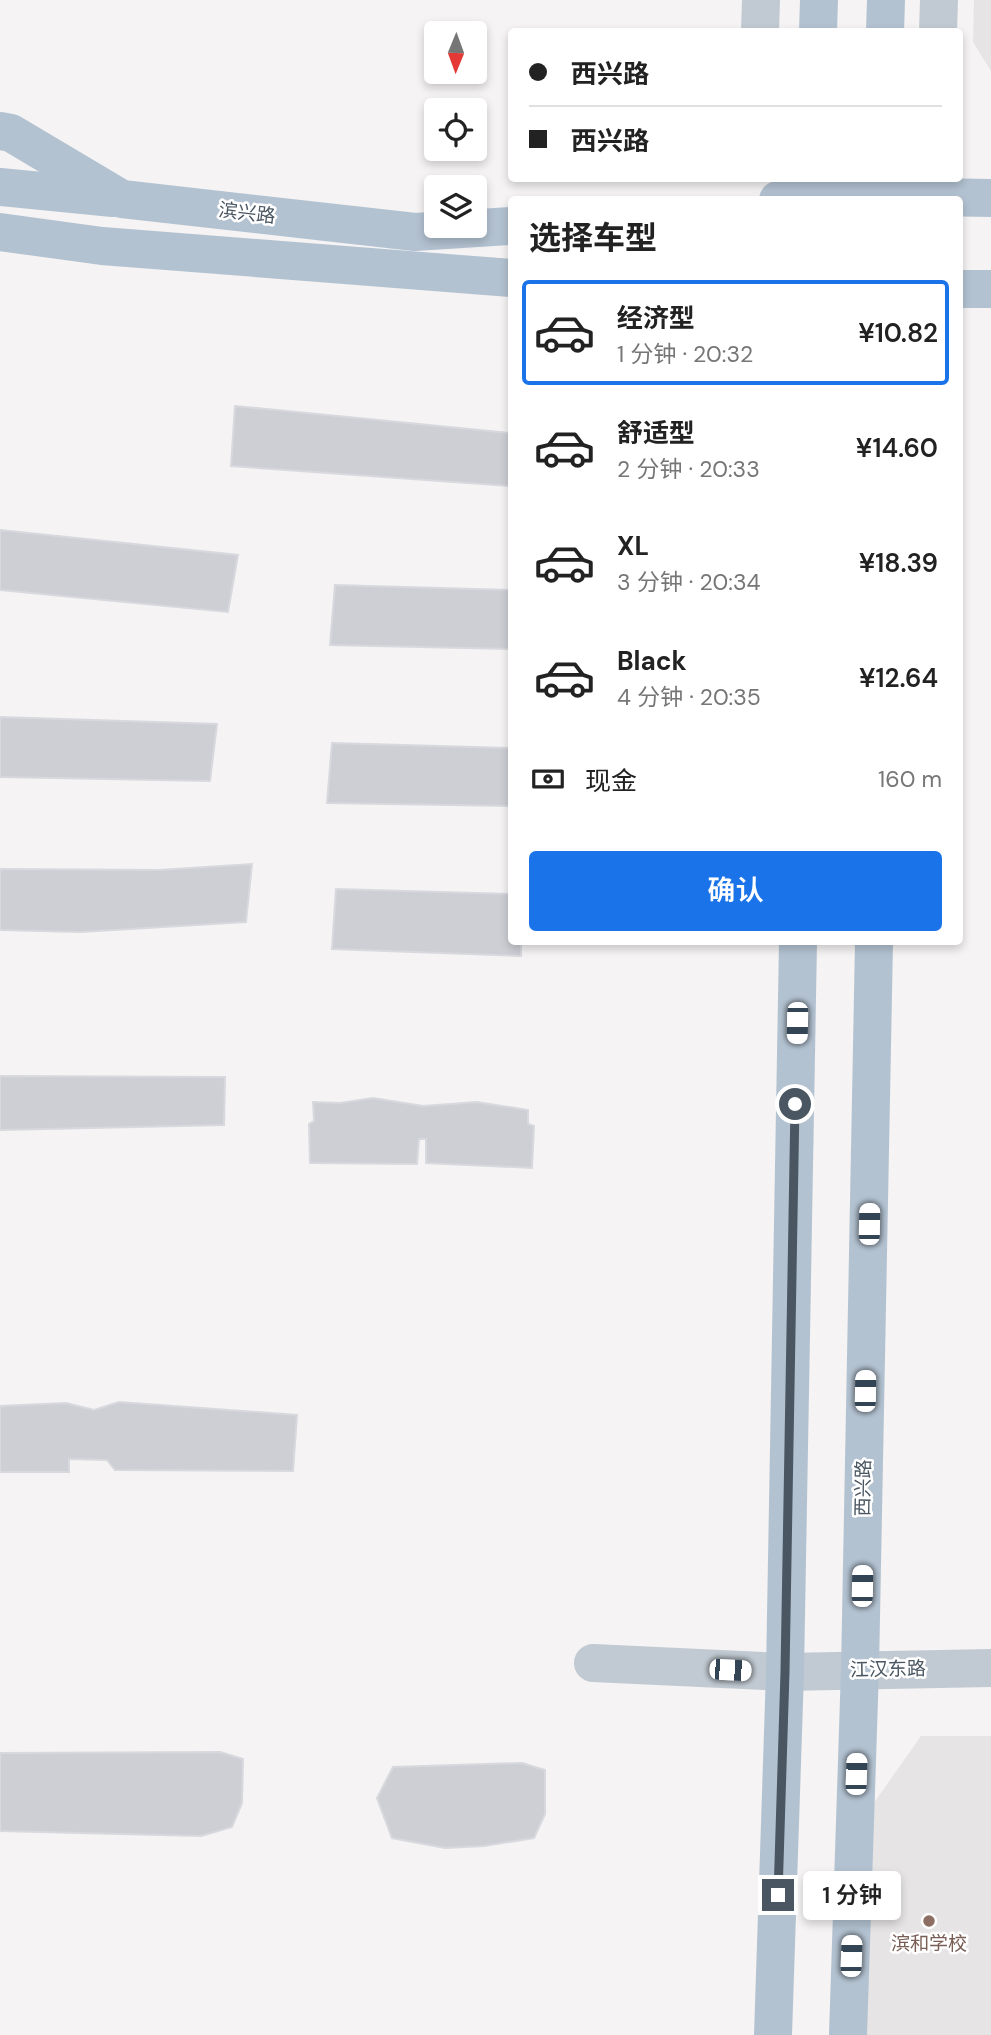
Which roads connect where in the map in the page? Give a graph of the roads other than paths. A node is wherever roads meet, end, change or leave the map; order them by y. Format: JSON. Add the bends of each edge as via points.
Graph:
{"nodes":[{"id":1,"x":761,"y":0,"type":"edge"},
{"id":2,"x":819,"y":0,"type":"edge"},
{"id":3,"x":886,"y":0,"type":"edge"},
{"id":4,"x":939,"y":0,"type":"edge"},
{"id":5,"x":760,"y":28,"type":"edge"},
{"id":6,"x":818,"y":28,"type":"edge"},
{"id":7,"x":886,"y":28,"type":"edge"},
{"id":8,"x":938,"y":28,"type":"edge"},
{"id":9,"x":0,"y":131,"type":"edge"},
{"id":10,"x":0,"y":187,"type":"edge"},
{"id":11,"x":884,"y":189,"type":"edge"},
{"id":12,"x":806,"y":190,"type":"edge"},
{"id":13,"x":991,"y":198,"type":"edge"},
{"id":14,"x":122,"y":199,"type":"junction"},
{"id":15,"x":508,"y":226,"type":"edge"},
{"id":16,"x":0,"y":232,"type":"edge"},
{"id":17,"x":508,"y":278,"type":"edge"},
{"id":18,"x":963,"y":289,"type":"edge"},
{"id":19,"x":991,"y":289,"type":"edge"},
{"id":20,"x":798,"y":945,"type":"edge"},
{"id":21,"x":874,"y":945,"type":"edge"},
{"id":22,"x":593,"y":1663,"type":"dead end"},
{"id":23,"x":991,"y":1668,"type":"edge"},
{"id":24,"x":860,"y":1669,"type":"junction"},
{"id":25,"x":785,"y":1672,"type":"junction"},
{"id":26,"x":773,"y":2035,"type":"edge"},
{"id":27,"x":848,"y":2035,"type":"edge"}],
"edges":[{"from":1,"to":5,"type":"street"},
{"from":2,"to":6,"type":"main road"},
{"from":3,"to":7,"type":"main road"},
{"from":4,"to":8,"type":"street"},
{"from":9,"to":14,"type":"main road","name":"滨兴路","via":[[11,133]]},
{"from":10,"to":14,"type":"main road"},
{"from":11,"to":12,"type":"main road"},
{"from":11,"to":13,"type":"main road"},
{"from":14,"to":15,"type":"main road","name":"滨兴路","via":[[415,232]]},
{"from":16,"to":17,"type":"main road","via":[[102,246]]},
{"from":18,"to":19,"type":"main road"},
{"from":20,"to":25,"type":"main road"},
{"from":21,"to":24,"type":"main road","name":"西兴路"},
{"from":22,"to":25,"type":"street","name":"江汉东路"},
{"from":23,"to":24,"type":"street","name":"江汉东路"},
{"from":24,"to":25,"type":"street","name":"江汉东路"},
{"from":24,"to":27,"type":"main road","name":"西兴路"},
{"from":25,"to":26,"type":"main road"}]}
